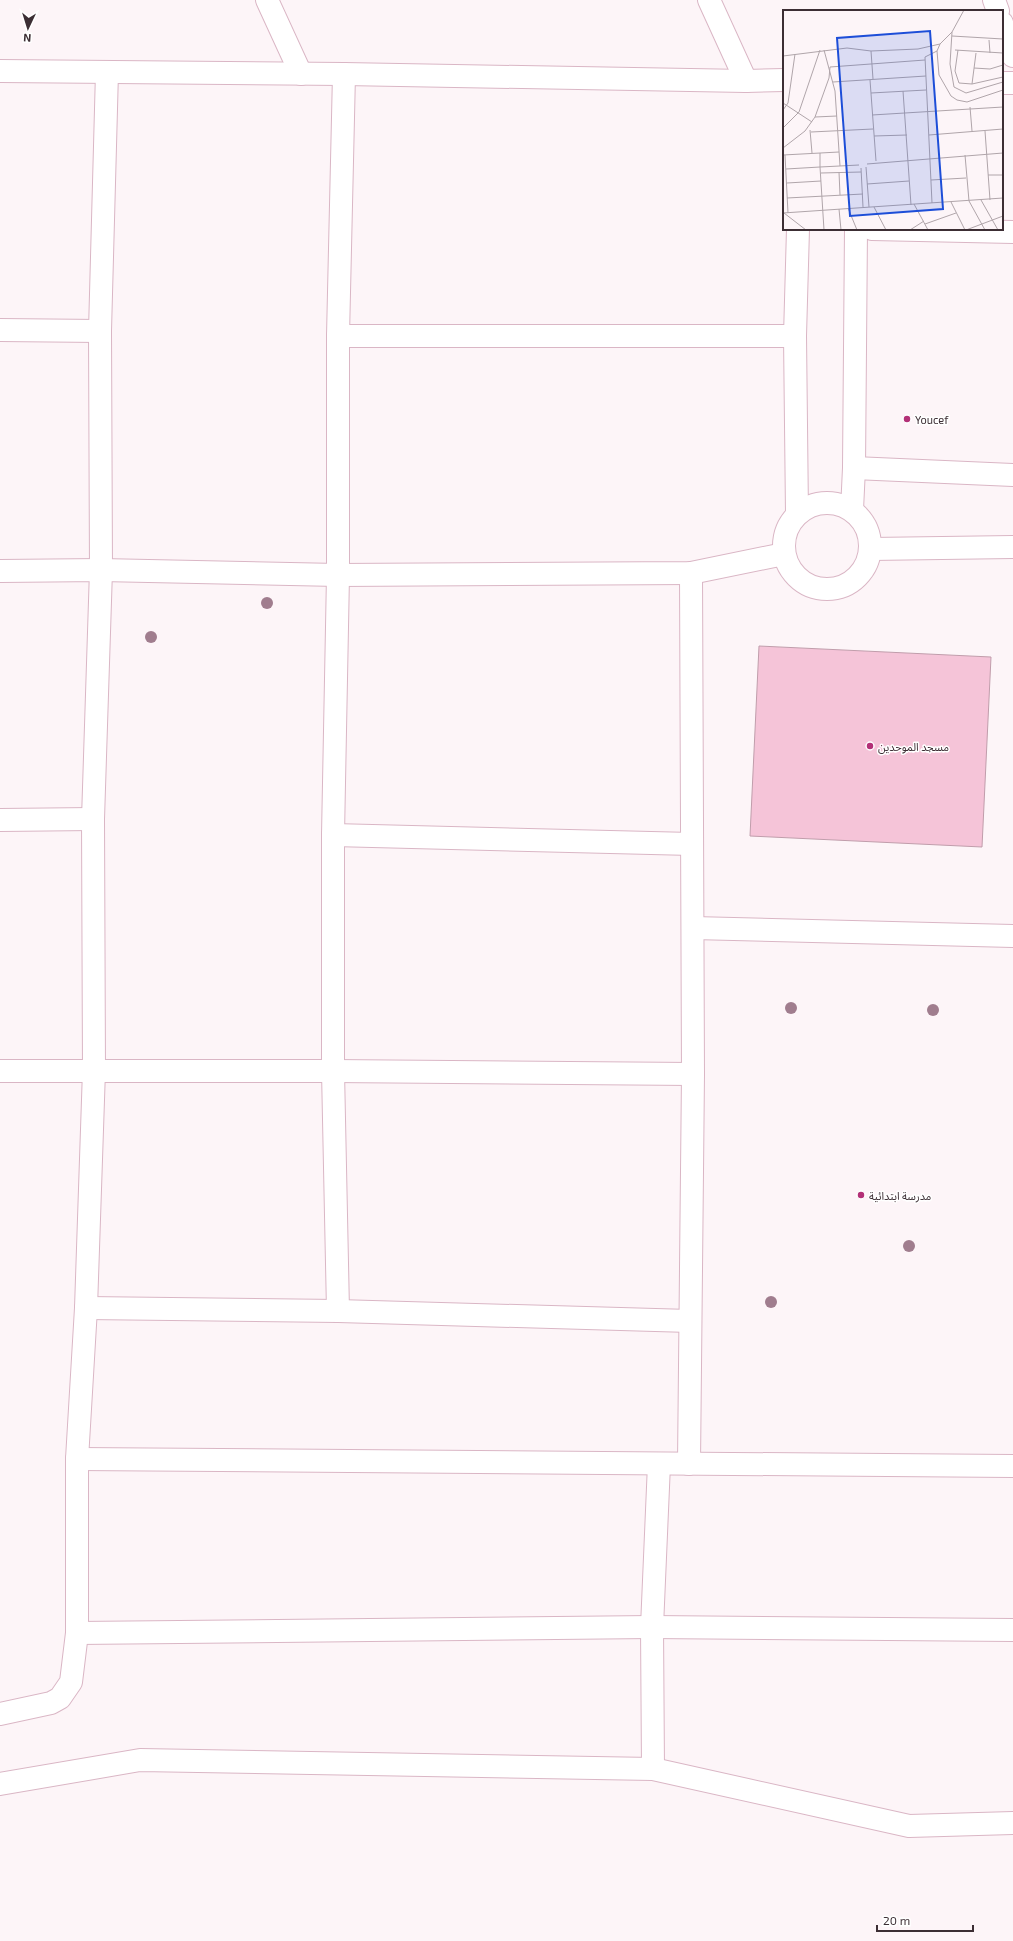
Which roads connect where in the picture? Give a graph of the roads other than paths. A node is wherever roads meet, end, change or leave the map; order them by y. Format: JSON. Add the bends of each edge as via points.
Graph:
{"nodes":[{"id":1,"x":267,"y":0,"type":"edge"},
{"id":2,"x":709,"y":0,"type":"edge"},
{"id":3,"x":994,"y":0,"type":"edge"},
{"id":4,"x":998,"y":10,"type":"edge"},
{"id":5,"x":1003,"y":26,"type":"edge"},
{"id":6,"x":1013,"y":56,"type":"edge"},
{"id":7,"x":0,"y":71,"type":"edge"},
{"id":8,"x":107,"y":72,"type":"junction"},
{"id":9,"x":302,"y":74,"type":"junction"},
{"id":10,"x":344,"y":74,"type":"junction"},
{"id":11,"x":783,"y":80,"type":"edge"},
{"id":12,"x":746,"y":81,"type":"junction"},
{"id":13,"x":798,"y":230,"type":"edge"},
{"id":14,"x":856,"y":230,"type":"edge"},
{"id":15,"x":919,"y":230,"type":"edge"},
{"id":16,"x":1013,"y":232,"type":"edge"},
{"id":17,"x":0,"y":330,"type":"edge"},
{"id":18,"x":100,"y":331,"type":"junction"},
{"id":19,"x":338,"y":336,"type":"junction"},
{"id":20,"x":795,"y":336,"type":"junction"},
{"id":21,"x":854,"y":468,"type":"junction"},
{"id":22,"x":1013,"y":475,"type":"edge"},
{"id":23,"x":852,"y":510,"type":"junction"},
{"id":24,"x":797,"y":514,"type":"junction"},
{"id":25,"x":1013,"y":547,"type":"edge"},
{"id":26,"x":871,"y":549,"type":"junction"},
{"id":27,"x":784,"y":554,"type":"junction"},
{"id":28,"x":101,"y":570,"type":"junction"},
{"id":29,"x":0,"y":571,"type":"edge"},
{"id":30,"x":691,"y":573,"type":"junction"},
{"id":31,"x":338,"y":575,"type":"junction"},
{"id":32,"x":93,"y":818,"type":"junction"},
{"id":33,"x":0,"y":820,"type":"edge"},
{"id":34,"x":333,"y":835,"type":"junction"},
{"id":35,"x":692,"y":844,"type":"junction"},
{"id":36,"x":693,"y":928,"type":"junction"},
{"id":37,"x":1013,"y":936,"type":"edge"},
{"id":38,"x":94,"y":1070,"type":"junction"},
{"id":39,"x":0,"y":1071,"type":"edge"},
{"id":40,"x":333,"y":1071,"type":"junction"},
{"id":41,"x":693,"y":1074,"type":"junction"},
{"id":42,"x":86,"y":1308,"type":"junction"},
{"id":43,"x":338,"y":1311,"type":"junction"},
{"id":44,"x":690,"y":1321,"type":"junction"},
{"id":45,"x":77,"y":1459,"type":"junction"},
{"id":46,"x":659,"y":1464,"type":"junction"},
{"id":47,"x":689,"y":1464,"type":"junction"},
{"id":48,"x":1013,"y":1466,"type":"edge"},
{"id":49,"x":652,"y":1627,"type":"junction"},
{"id":50,"x":1013,"y":1630,"type":"edge"},
{"id":51,"x":77,"y":1633,"type":"junction"},
{"id":52,"x":0,"y":1714,"type":"edge"},
{"id":53,"x":654,"y":1769,"type":"junction"},
{"id":54,"x":0,"y":1784,"type":"edge"},
{"id":55,"x":1013,"y":1823,"type":"edge"}],
"edges":[{"from":1,"to":9,"type":"street"},
{"from":2,"to":12,"type":"street"},
{"from":3,"to":4,"type":"street"},
{"from":5,"to":6,"type":"street"},
{"from":7,"to":8,"type":"street"},
{"from":8,"to":9,"type":"street"},
{"from":8,"to":18,"type":"street"},
{"from":9,"to":10,"type":"street"},
{"from":10,"to":12,"type":"street"},
{"from":10,"to":19,"type":"street"},
{"from":11,"to":12,"type":"street"},
{"from":13,"to":20,"type":"street"},
{"from":14,"to":21,"type":"street"},
{"from":15,"to":16,"type":"street"},
{"from":17,"to":18,"type":"street"},
{"from":18,"to":28,"type":"street"},
{"from":19,"to":20,"type":"street"},
{"from":19,"to":31,"type":"street"},
{"from":20,"to":24,"type":"street"},
{"from":21,"to":22,"type":"street"},
{"from":21,"to":23,"type":"street"},
{"from":23,"to":24,"type":"street","via":[[839,503],[824,502],[809,505]]},
{"from":23,"to":26,"type":"street","via":[[863,520],[869,534]]},
{"from":24,"to":27,"type":"street","via":[[788,526],[783,540]]},
{"from":25,"to":26,"type":"street"},
{"from":26,"to":27,"type":"street","via":[[860,574],[849,583],[837,588],[822,589],[798,578],[789,567]]},
{"from":27,"to":30,"type":"street"},
{"from":28,"to":29,"type":"street"},
{"from":28,"to":31,"type":"street"},
{"from":28,"to":32,"type":"street"},
{"from":30,"to":31,"type":"street"},
{"from":30,"to":35,"type":"street"},
{"from":31,"to":34,"type":"street"},
{"from":32,"to":33,"type":"street"},
{"from":32,"to":38,"type":"street"},
{"from":34,"to":35,"type":"street"},
{"from":34,"to":40,"type":"street"},
{"from":35,"to":36,"type":"street"},
{"from":36,"to":37,"type":"street"},
{"from":36,"to":41,"type":"street"},
{"from":38,"to":39,"type":"street"},
{"from":38,"to":40,"type":"street"},
{"from":38,"to":42,"type":"street"},
{"from":40,"to":41,"type":"street"},
{"from":40,"to":43,"type":"street"},
{"from":41,"to":44,"type":"street"},
{"from":42,"to":43,"type":"street"},
{"from":42,"to":45,"type":"street"},
{"from":43,"to":44,"type":"street"},
{"from":44,"to":47,"type":"street"},
{"from":45,"to":46,"type":"street"},
{"from":45,"to":51,"type":"street"},
{"from":46,"to":47,"type":"street"},
{"from":46,"to":49,"type":"street"},
{"from":47,"to":48,"type":"street"},
{"from":49,"to":50,"type":"street"},
{"from":49,"to":51,"type":"street"},
{"from":49,"to":53,"type":"street"},
{"from":51,"to":52,"type":"street","via":[[71,1682],[60,1698],[51,1703]]},
{"from":53,"to":54,"type":"street","via":[[140,1760]]},
{"from":53,"to":55,"type":"street","via":[[909,1826]]}]}
